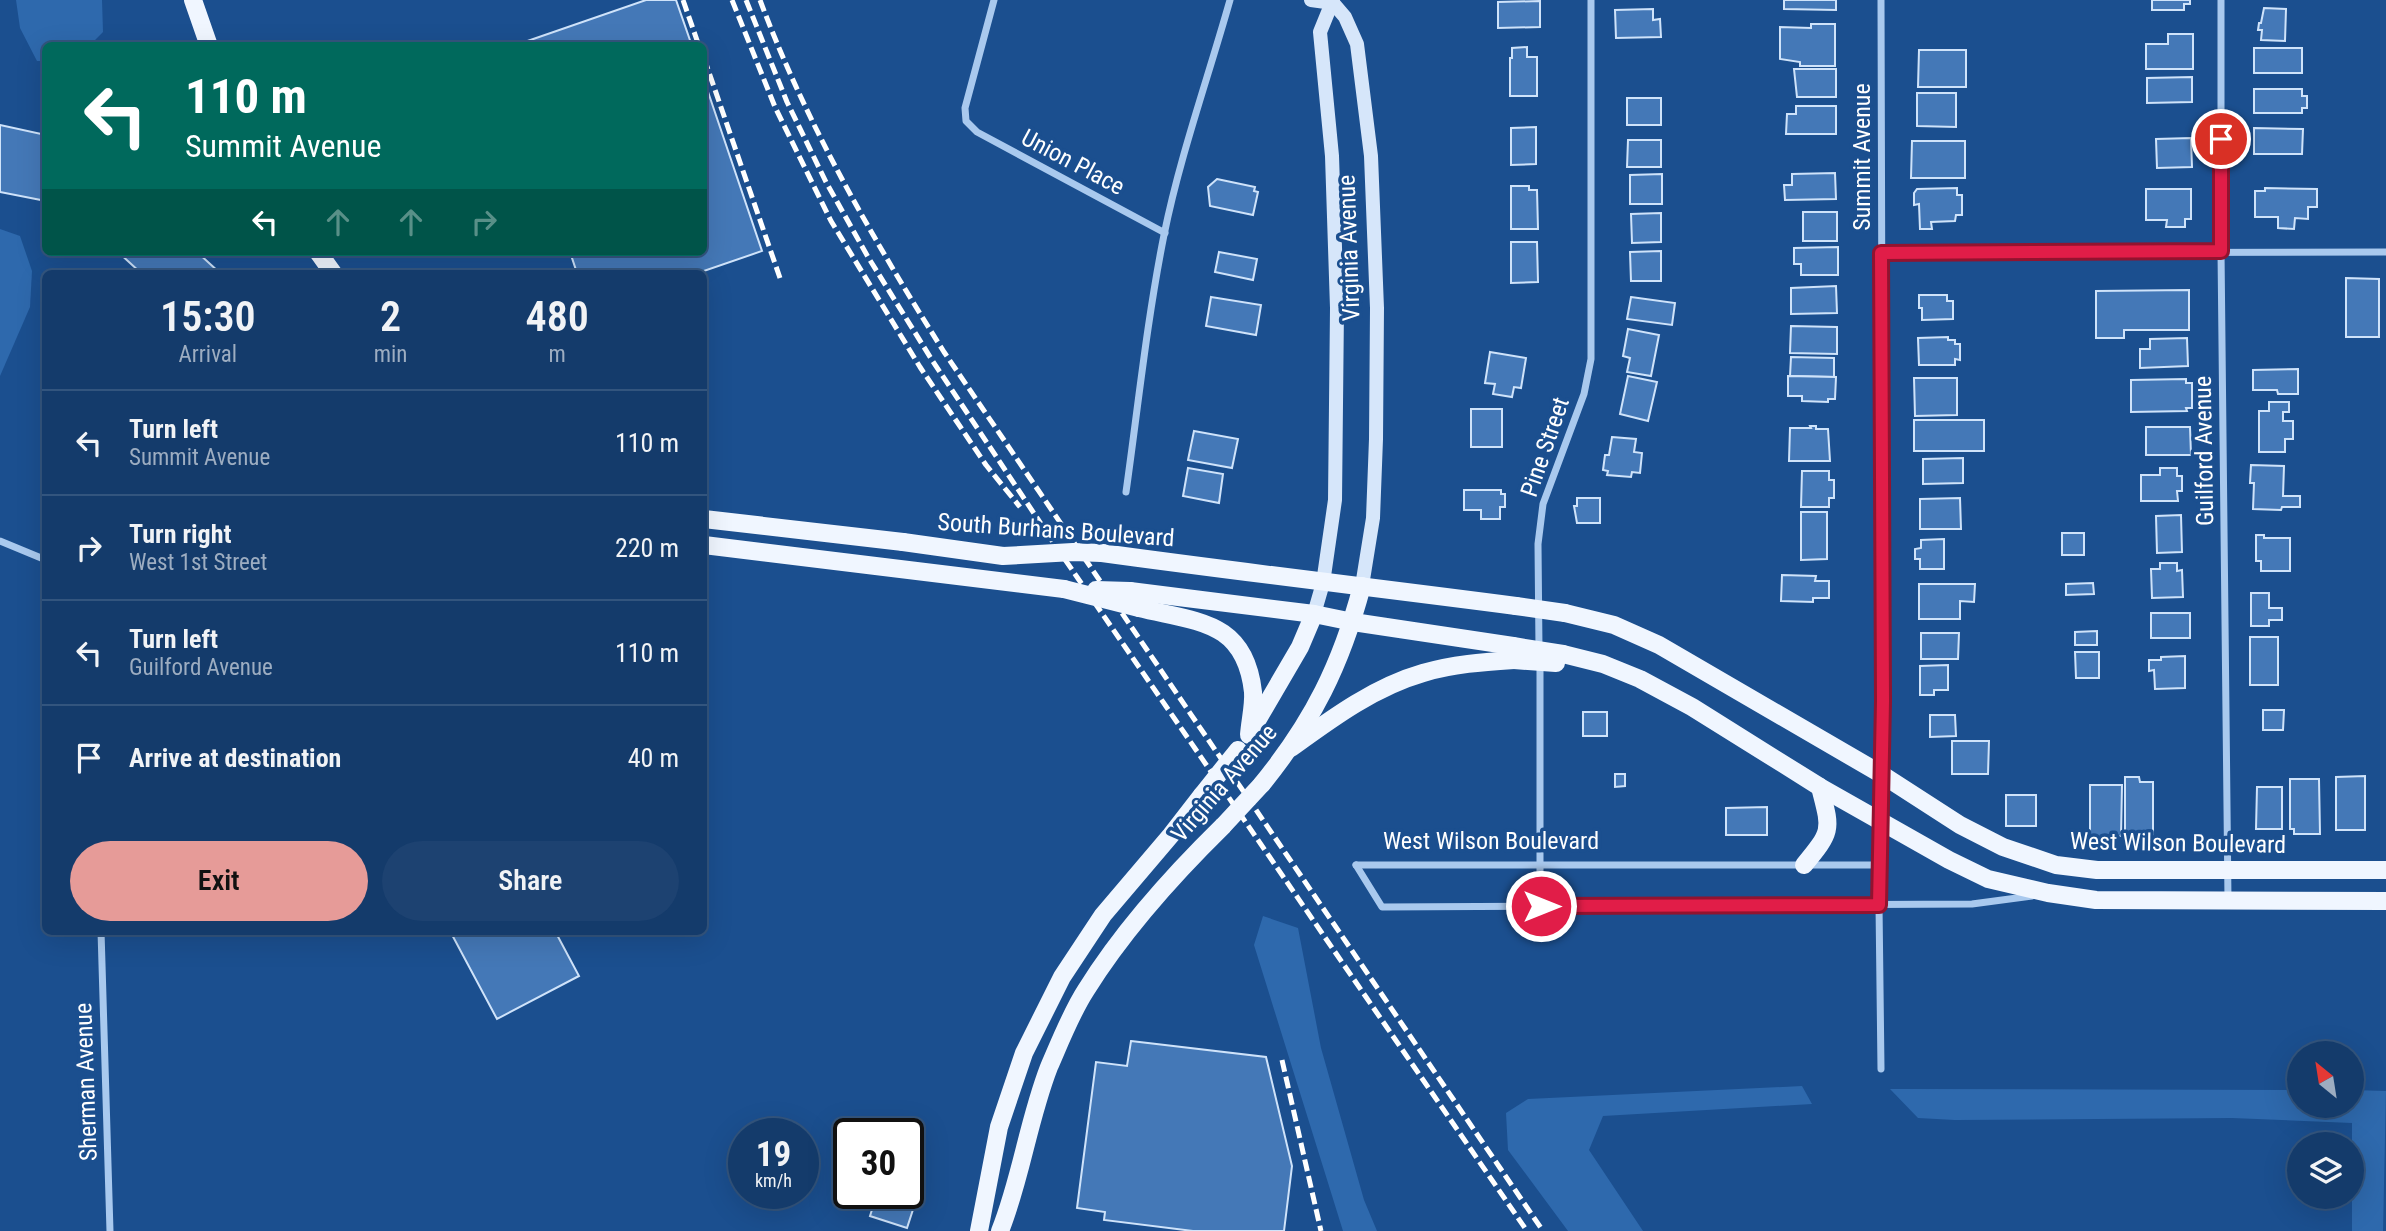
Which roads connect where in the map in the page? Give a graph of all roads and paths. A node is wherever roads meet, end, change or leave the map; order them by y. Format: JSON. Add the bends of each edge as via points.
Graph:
{"nodes":[{"id":1,"x":193,"y":0,"type":"edge"},
{"id":2,"x":994,"y":0,"type":"edge"},
{"id":3,"x":1230,"y":0,"type":"edge"},
{"id":4,"x":1311,"y":0,"type":"edge"},
{"id":5,"x":1591,"y":0,"type":"edge"},
{"id":6,"x":1881,"y":0,"type":"edge"},
{"id":7,"x":2221,"y":0,"type":"edge"},
{"id":8,"x":1333,"y":1,"type":"edge"},
{"id":9,"x":207,"y":42,"type":"edge"},
{"id":10,"x":1165,"y":233,"type":"junction"},
{"id":11,"x":2221,"y":251,"type":"junction"},
{"id":12,"x":2386,"y":252,"type":"edge"},
{"id":13,"x":1881,"y":253,"type":"junction"},
{"id":14,"x":1126,"y":492,"type":"dead end"},
{"id":15,"x":707,"y":519,"type":"edge"},
{"id":16,"x":0,"y":541,"type":"edge"},
{"id":17,"x":707,"y":545,"type":"edge"},
{"id":18,"x":42,"y":558,"type":"edge"},
{"id":19,"x":1323,"y":583,"type":"junction"},
{"id":20,"x":1362,"y":586,"type":"junction"},
{"id":21,"x":1064,"y":589,"type":"junction"},
{"id":22,"x":1314,"y":614,"type":"junction"},
{"id":23,"x":1353,"y":622,"type":"junction"},
{"id":24,"x":1514,"y":653,"type":"junction"},
{"id":25,"x":1249,"y":735,"type":"junction"},
{"id":26,"x":1291,"y":748,"type":"junction"},
{"id":27,"x":1881,"y":774,"type":"junction"},
{"id":28,"x":1820,"y":787,"type":"junction"},
{"id":29,"x":1880,"y":821,"type":"junction"},
{"id":30,"x":1542,"y":865,"type":"junction"},
{"id":31,"x":1804,"y":865,"type":"junction"},
{"id":32,"x":1879,"y":865,"type":"junction"},
{"id":33,"x":2386,"y":870,"type":"edge"},
{"id":34,"x":2228,"y":871,"type":"junction"},
{"id":35,"x":2048,"y":893,"type":"junction"},
{"id":36,"x":2228,"y":901,"type":"junction"},
{"id":37,"x":2386,"y":901,"type":"edge"},
{"id":38,"x":1879,"y":905,"type":"junction"},
{"id":39,"x":1541,"y":906,"type":"junction"},
{"id":40,"x":101,"y":935,"type":"edge"},
{"id":41,"x":1881,"y":1069,"type":"dead end"},
{"id":42,"x":110,"y":1231,"type":"edge"},
{"id":43,"x":979,"y":1231,"type":"edge"},
{"id":44,"x":1000,"y":1231,"type":"edge"}],
"edges":[{"from":1,"to":9,"type":"main road"},
{"from":2,"to":10,"type":"street","name":"Union Place","via":[[965,108],[966,121],[977,132]]},
{"from":3,"to":10,"type":"street"},
{"from":4,"to":8,"type":"main road"},
{"from":5,"to":30,"type":"street","name":"Pine Street","via":[[1591,359],[1584,394],[1544,504],[1538,544]]},
{"from":6,"to":13,"type":"street","name":"Summit Avenue"},
{"from":7,"to":11,"type":"street","name":"Guilford Avenue"},
{"from":8,"to":19,"type":"main road","name":"Virginia Avenue","via":[[1320,32],[1332,156],[1337,308],[1335,500]]},
{"from":8,"to":20,"type":"main road","name":"Virginia Avenue","via":[[1357,44],[1371,156],[1376,439],[1373,518]]},
{"from":10,"to":14,"type":"street"},
{"from":11,"to":12,"type":"street"},
{"from":11,"to":13,"type":"street"},
{"from":11,"to":34,"type":"street","name":"Guilford Avenue"},
{"from":13,"to":27,"type":"street","name":"Summit Avenue"},
{"from":15,"to":19,"type":"main road","name":"South Burhans Boulevard","bridge":true,"via":[[1003,555],[1102,554]]},
{"from":16,"to":18,"type":"street"},
{"from":17,"to":21,"type":"main road"},
{"from":19,"to":20,"type":"main road","name":"South Burhans Boulevard"},
{"from":19,"to":22,"type":"main road","name":"Virginia Avenue"},
{"from":20,"to":23,"type":"main road","name":"Virginia Avenue"},
{"from":20,"to":27,"type":"main road","name":"West Wilson Boulevard","bridge":true,"via":[[1565,613],[1614,625],[1659,645]]},
{"from":21,"to":22,"type":"main road","bridge":true,"via":[[1130,591]]},
{"from":21,"to":25,"type":"main road","bridge":true,"via":[[1211,625],[1226,633],[1238,645],[1253,693]]},
{"from":22,"to":23,"type":"main road"},
{"from":22,"to":25,"type":"main road","name":"Virginia Avenue"},
{"from":23,"to":24,"type":"main road"},
{"from":23,"to":26,"type":"main road","name":"Virginia Avenue","via":[[1322,697]]},
{"from":24,"to":26,"type":"main road","via":[[1421,673],[1335,716]]},
{"from":24,"to":28,"type":"main road","name":"West Wilson Boulevard","bridge":true,"via":[[1603,664],[1640,679]]},
{"from":25,"to":43,"type":"main road","name":"Virginia Avenue","bridge":true,"via":[[1102,915],[1062,977],[1024,1053],[999,1127]]},
{"from":26,"to":44,"type":"main road","name":"Virginia Avenue","bridge":true,"via":[[1122,936],[1084,992],[1049,1068]]},
{"from":27,"to":29,"type":"street","name":"Summit Avenue"},
{"from":27,"to":34,"type":"main road","name":"West Wilson Boulevard","via":[[1960,825],[2003,847],[2056,865],[2097,870]]},
{"from":28,"to":29,"type":"main road","name":"West Wilson Boulevard"},
{"from":28,"to":31,"type":"main road","via":[[1830,823],[1823,843]]},
{"from":29,"to":32,"type":"street","name":"Summit Avenue"},
{"from":29,"to":35,"type":"main road","name":"West Wilson Boulevard","via":[[1989,879]]},
{"from":30,"to":31,"type":"street","name":"West Wilson Boulevard"},
{"from":30,"to":39,"type":"street","name":"Pine Street"},
{"from":30,"to":39,"type":"street","name":"West Wilson Boulevard","via":[[1356,865],[1382,907]]},
{"from":31,"to":32,"type":"street","name":"West Wilson Boulevard"},
{"from":32,"to":38,"type":"street","name":"Summit Avenue"},
{"from":33,"to":34,"type":"main road","name":"West Wilson Boulevard"},
{"from":34,"to":36,"type":"street","name":"Guilford Avenue"},
{"from":35,"to":36,"type":"main road","name":"West Wilson Boulevard","via":[[2096,900]]},
{"from":35,"to":38,"type":"street","name":"West Wilson Boulevard","via":[[1972,904]]},
{"from":36,"to":37,"type":"main road","name":"West Wilson Boulevard"},
{"from":38,"to":39,"type":"street","name":"West Wilson Boulevard"},
{"from":38,"to":41,"type":"street","name":"Summit Avenue"},
{"from":40,"to":42,"type":"street","name":"Sherman Avenue"}]}
